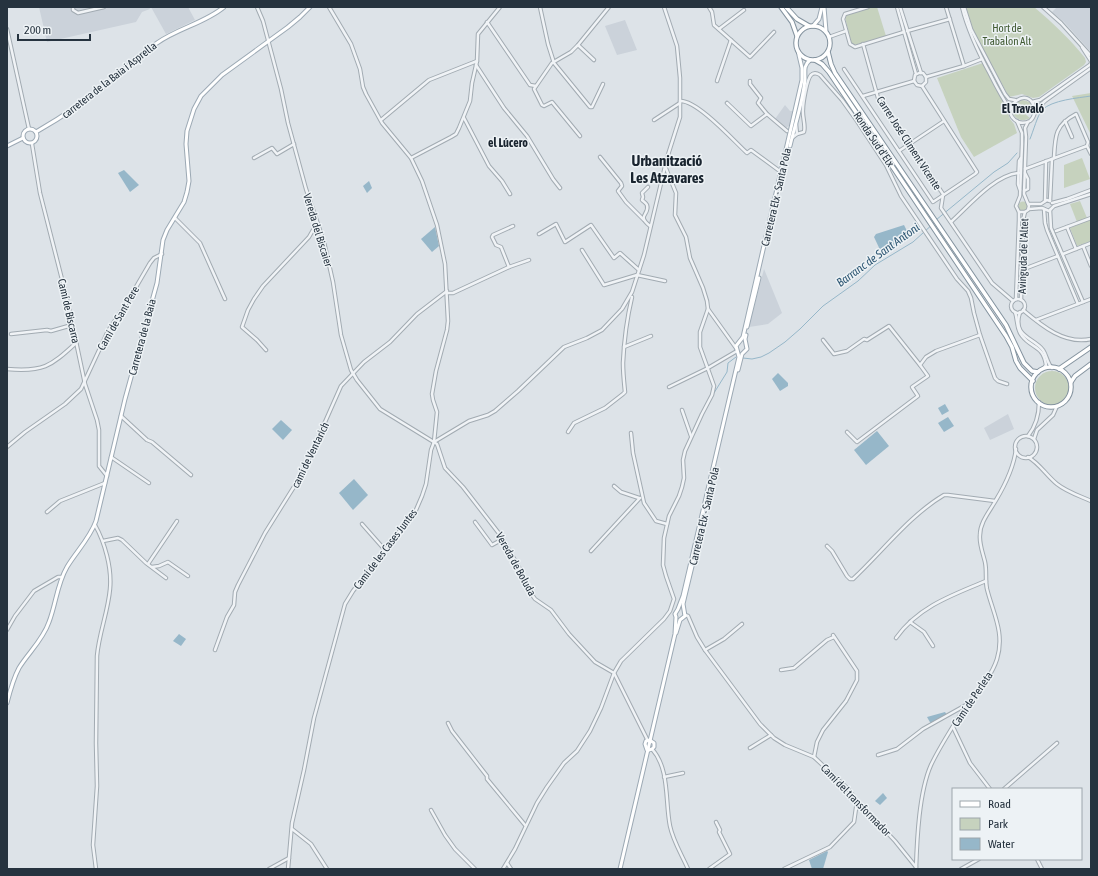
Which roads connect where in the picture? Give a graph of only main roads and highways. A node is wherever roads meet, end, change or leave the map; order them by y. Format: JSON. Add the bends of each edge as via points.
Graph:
{"nodes":[{"id":1,"x":224,"y":7,"type":"edge"},
{"id":2,"x":310,"y":7,"type":"edge"},
{"id":3,"x":781,"y":7,"type":"edge"},
{"id":4,"x":786,"y":7,"type":"edge"},
{"id":5,"x":823,"y":7,"type":"edge"},
{"id":6,"x":811,"y":26,"type":"junction"},
{"id":7,"x":826,"y":31,"type":"junction"},
{"id":8,"x":797,"y":36,"type":"junction"},
{"id":9,"x":798,"y":51,"type":"junction"},
{"id":10,"x":828,"y":52,"type":"junction"},
{"id":11,"x":813,"y":60,"type":"junction"},
{"id":12,"x":36,"y":132,"type":"junction"},
{"id":13,"x":23,"y":138,"type":"junction"},
{"id":14,"x":791,"y":138,"type":"junction"},
{"id":15,"x":7,"y":146,"type":"edge"},
{"id":16,"x":740,"y":342,"type":"junction"},
{"id":17,"x":745,"y":344,"type":"junction"},
{"id":18,"x":1091,"y":347,"type":"edge"},
{"id":19,"x":737,"y":350,"type":"junction"},
{"id":20,"x":743,"y":353,"type":"junction"},
{"id":21,"x":1091,"y":364,"type":"edge"},
{"id":22,"x":1059,"y":369,"type":"junction"},
{"id":23,"x":1038,"y":372,"type":"junction"},
{"id":24,"x":1033,"y":381,"type":"junction"},
{"id":25,"x":1071,"y":382,"type":"junction"},
{"id":26,"x":678,"y":610,"type":"junction"},
{"id":27,"x":684,"y":611,"type":"junction"},
{"id":28,"x":675,"y":616,"type":"junction"},
{"id":29,"x":682,"y":619,"type":"junction"},
{"id":30,"x":7,"y":703,"type":"edge"},
{"id":31,"x":650,"y":740,"type":"junction"},
{"id":32,"x":650,"y":750,"type":"junction"},
{"id":33,"x":621,"y":869,"type":"edge"}],
"edges":[{"from":1,"to":12,"type":"main road","name":"carretera de la Baia i Asprella","via":[[142,53],[72,110]]},
{"from":2,"to":30,"type":"main road","name":"Carretera de la Baia","via":[[268,42],[222,75],[201,96],[194,109],[186,144],[189,181],[184,202],[163,240],[156,283],[95,525],[66,568],[49,622],[41,638],[19,668]]},
{"from":3,"to":8,"type":"highway","via":[[792,22]]},
{"from":4,"to":6,"type":"highway","via":[[797,19]]},
{"from":5,"to":6,"type":"main road","via":[[819,19]]},
{"from":5,"to":7,"type":"main road"},
{"from":6,"to":7,"type":"highway"},
{"from":6,"to":8,"type":"highway","via":[[800,31]]},
{"from":7,"to":10,"type":"highway","via":[[830,47]]},
{"from":8,"to":9,"type":"highway"},
{"from":9,"to":11,"type":"highway","via":[[803,57]]},
{"from":9,"to":14,"type":"main road","name":"Carretera Elx - Santa Pola","via":[[802,80]]},
{"from":10,"to":11,"type":"highway","via":[[820,59]]},
{"from":10,"to":23,"type":"highway","name":"Ronda Sud d'Elx","via":[[835,73],[1006,325],[1024,363],[1032,371]]},
{"from":11,"to":14,"type":"main road","name":"Carretera Elx - Santa Pola","via":[[804,68],[804,88]]},
{"from":11,"to":24,"type":"highway","name":"Ronda Sud d'Elx","via":[[830,72],[1006,336],[1020,368]]},
{"from":12,"to":13,"type":"main road","via":[[29,129]]},
{"from":12,"to":13,"type":"main road","via":[[37,139],[32,144],[26,143]]},
{"from":13,"to":15,"type":"main road"},
{"from":14,"to":16,"type":"main road","name":"Carretera Elx - Santa Pola"},
{"from":14,"to":17,"type":"main road","name":"Carretera Elx - Santa Pola"},
{"from":16,"to":17,"type":"main road"},
{"from":16,"to":19,"type":"main road"},
{"from":17,"to":20,"type":"main road","via":[[747,349]]},
{"from":18,"to":22,"type":"highway"},
{"from":19,"to":20,"type":"main road"},
{"from":19,"to":26,"type":"main road","name":"Carretera Elx - Santa Pola","via":[[739,357]]},
{"from":20,"to":27,"type":"main road","name":"Carretera Elx - Santa Pola","via":[[707,499],[683,604]]},
{"from":21,"to":25,"type":"highway"},
{"from":22,"to":23,"type":"highway","via":[[1043,369]]},
{"from":22,"to":25,"type":"highway"},
{"from":23,"to":24,"type":"highway"},
{"from":24,"to":25,"type":"highway","via":[[1032,392],[1039,402],[1051,407],[1057,406],[1069,397]]},
{"from":26,"to":27,"type":"main road"},
{"from":26,"to":28,"type":"main road"},
{"from":27,"to":29,"type":"main road"},
{"from":28,"to":29,"type":"main road"},
{"from":28,"to":31,"type":"main road","via":[[674,634]]},
{"from":29,"to":31,"type":"main road","via":[[676,632]]},
{"from":31,"to":32,"type":"main road"},
{"from":31,"to":32,"type":"main road","via":[[655,745]]},
{"from":32,"to":33,"type":"main road"}]}
